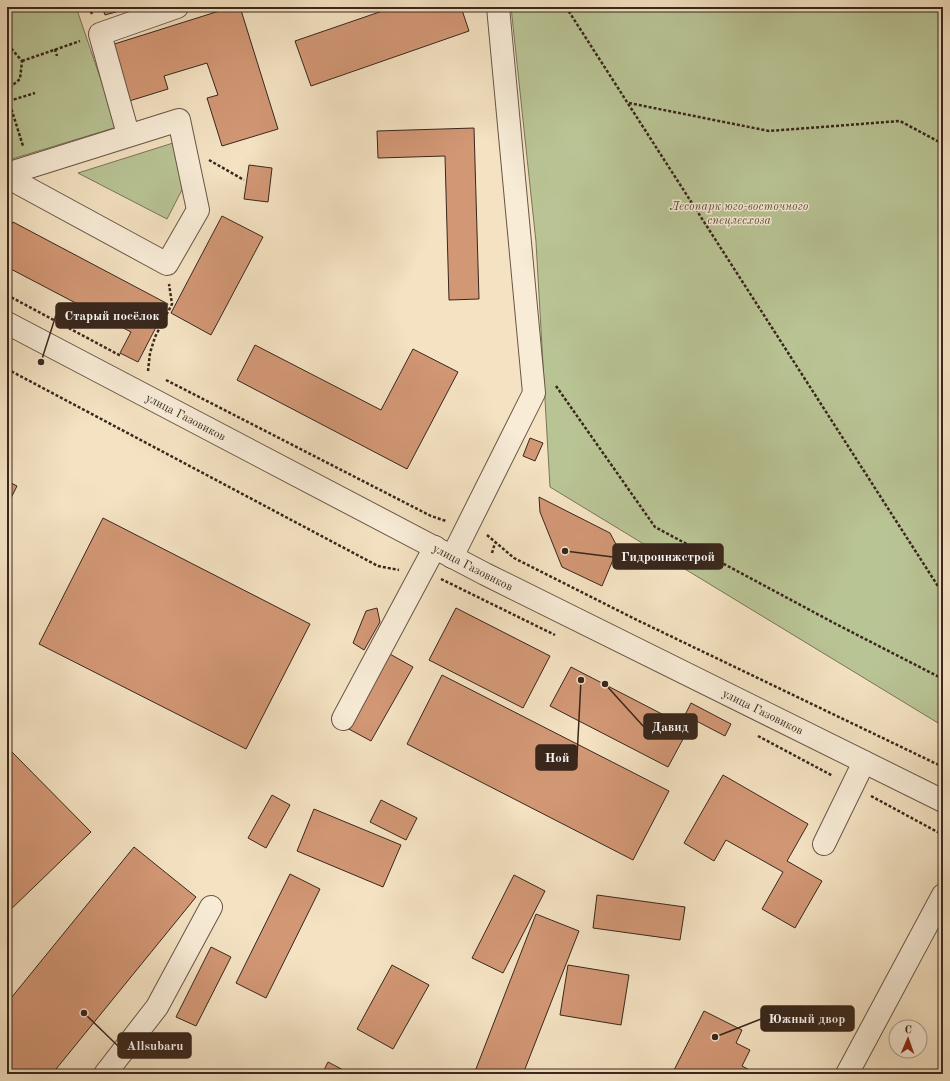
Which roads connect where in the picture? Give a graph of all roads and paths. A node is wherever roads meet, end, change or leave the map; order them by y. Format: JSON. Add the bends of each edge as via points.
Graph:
{"nodes":[{"id":1,"x":89,"y":7,"type":"edge"},
{"id":2,"x":177,"y":7,"type":"edge"},
{"id":3,"x":498,"y":7,"type":"edge"},
{"id":4,"x":566,"y":7,"type":"edge"},
{"id":5,"x":100,"y":34,"type":"junction"},
{"id":6,"x":7,"y":47,"type":"edge"},
{"id":7,"x":55,"y":50,"type":"junction"},
{"id":8,"x":57,"y":56,"type":"dead end"},
{"id":9,"x":22,"y":61,"type":"junction"},
{"id":10,"x":7,"y":90,"type":"edge"},
{"id":11,"x":36,"y":93,"type":"dead end"},
{"id":12,"x":7,"y":95,"type":"edge"},
{"id":13,"x":9,"y":101,"type":"junction"},
{"id":14,"x":629,"y":103,"type":"junction"},
{"id":15,"x":128,"y":134,"type":"junction"},
{"id":16,"x":943,"y":144,"type":"edge"},
{"id":17,"x":184,"y":146,"type":"junction"},
{"id":18,"x":30,"y":166,"type":"junction"},
{"id":19,"x":7,"y":175,"type":"edge"},
{"id":20,"x":244,"y":180,"type":"dead end"},
{"id":21,"x":166,"y":264,"type":"junction"},
{"id":22,"x":7,"y":295,"type":"edge"},
{"id":23,"x":7,"y":323,"type":"edge"},
{"id":24,"x":128,"y":360,"type":"dead end"},
{"id":25,"x":142,"y":367,"type":"dead end"},
{"id":26,"x":7,"y":369,"type":"edge"},
{"id":27,"x":148,"y":371,"type":"junction"},
{"id":28,"x":155,"y":374,"type":"dead end"},
{"id":29,"x":162,"y":378,"type":"dead end"},
{"id":30,"x":552,"y":381,"type":"dead end"},
{"id":31,"x":466,"y":528,"type":"junction"},
{"id":32,"x":495,"y":543,"type":"dead end"},
{"id":33,"x":444,"y":552,"type":"junction"},
{"id":34,"x":421,"y":575,"type":"junction"},
{"id":35,"x":943,"y":594,"type":"edge"},
{"id":36,"x":558,"y":637,"type":"dead end"},
{"id":37,"x":943,"y":679,"type":"edge"},
{"id":38,"x":344,"y":720,"type":"dead end"},
{"id":39,"x":755,"y":734,"type":"dead end"},
{"id":40,"x":864,"y":762,"type":"junction"},
{"id":41,"x":943,"y":768,"type":"edge"},
{"id":42,"x":853,"y":787,"type":"junction"},
{"id":43,"x":943,"y":801,"type":"edge"},
{"id":44,"x":943,"y":835,"type":"edge"},
{"id":45,"x":824,"y":844,"type":"dead end"},
{"id":46,"x":943,"y":895,"type":"edge"},
{"id":47,"x":211,"y":908,"type":"dead end"},
{"id":48,"x":105,"y":1074,"type":"edge"},
{"id":49,"x":847,"y":1074,"type":"edge"}],
"edges":[{"from":1,"to":5,"type":"path"},
{"from":2,"to":5,"type":"street"},
{"from":3,"to":31,"type":"street","via":[[534,393]]},
{"from":4,"to":14,"type":"path"},
{"from":5,"to":7,"type":"path"},
{"from":5,"to":15,"type":"street"},
{"from":6,"to":9,"type":"path","via":[[10,47]]},
{"from":7,"to":8,"type":"path"},
{"from":7,"to":9,"type":"path"},
{"from":9,"to":10,"type":"path","via":[[20,79]]},
{"from":11,"to":13,"type":"path"},
{"from":12,"to":13,"type":"path"},
{"from":13,"to":18,"type":"path"},
{"from":14,"to":16,"type":"path","via":[[769,131],[900,121]]},
{"from":14,"to":35,"type":"path"},
{"from":15,"to":17,"type":"street","via":[[179,120]]},
{"from":15,"to":18,"type":"street"},
{"from":17,"to":20,"type":"path"},
{"from":17,"to":21,"type":"street","via":[[198,210]]},
{"from":18,"to":19,"type":"street"},
{"from":19,"to":21,"type":"street"},
{"from":21,"to":27,"type":"path","via":[[172,304],[155,337]]},
{"from":22,"to":24,"type":"path"},
{"from":23,"to":33,"type":"street","name":"улица Газовиков"},
{"from":25,"to":27,"type":"path"},
{"from":26,"to":34,"type":"path","via":[[378,566]]},
{"from":27,"to":28,"type":"path"},
{"from":29,"to":31,"type":"path","via":[[431,516]]},
{"from":30,"to":37,"type":"path","via":[[655,527]]},
{"from":31,"to":33,"type":"street"},
{"from":32,"to":41,"type":"path","via":[[514,558]]},
{"from":33,"to":34,"type":"street"},
{"from":33,"to":40,"type":"street","name":"улица Газовиков"},
{"from":34,"to":36,"type":"path","via":[[443,580]]},
{"from":34,"to":38,"type":"street"},
{"from":39,"to":42,"type":"path"},
{"from":40,"to":42,"type":"street"},
{"from":40,"to":43,"type":"street","name":"улица Газовиков"},
{"from":42,"to":44,"type":"path"},
{"from":42,"to":45,"type":"street"},
{"from":46,"to":49,"type":"street"},
{"from":47,"to":48,"type":"street","via":[[157,1007]]}]}
